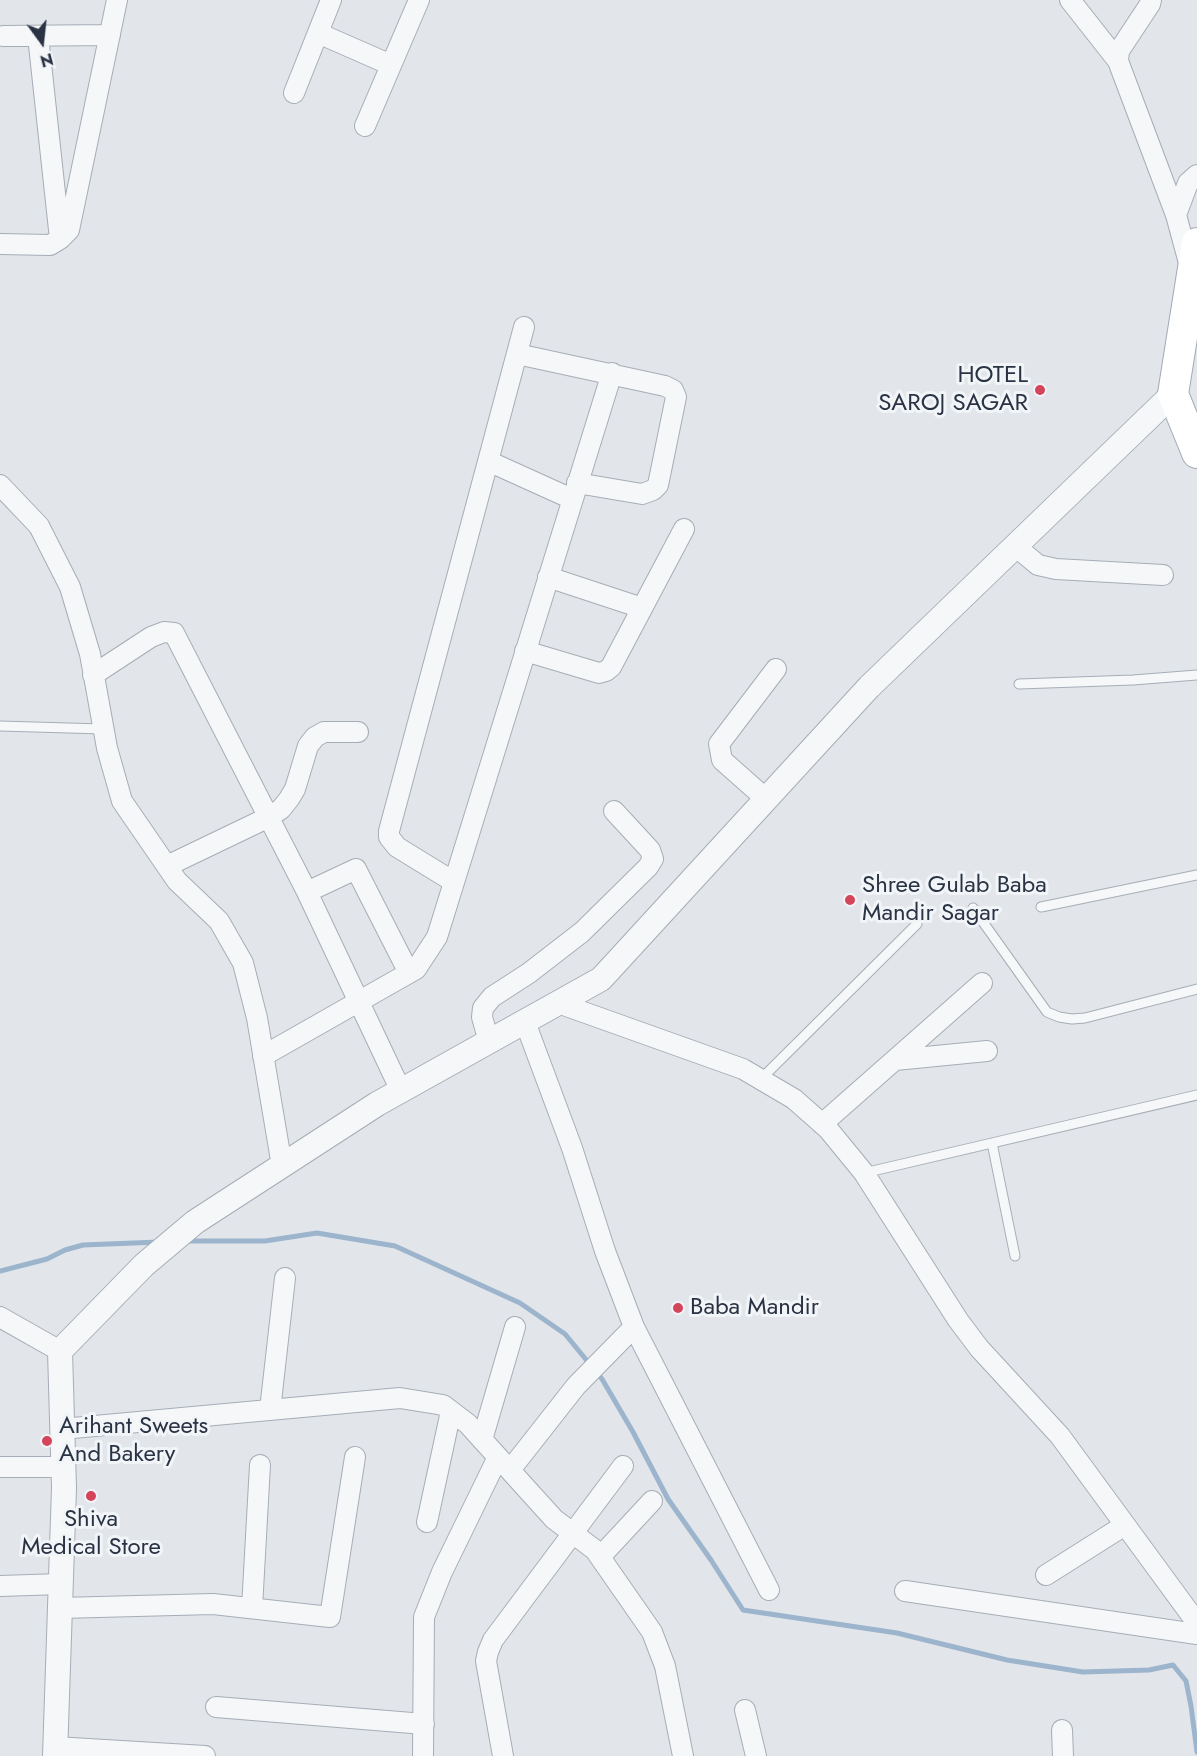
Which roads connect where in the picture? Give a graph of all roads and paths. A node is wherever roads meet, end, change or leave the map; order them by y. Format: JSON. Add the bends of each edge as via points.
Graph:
{"nodes":[{"id":1,"x":117,"y":0,"type":"edge"},
{"id":2,"x":331,"y":0,"type":"edge"},
{"id":3,"x":419,"y":0,"type":"edge"},
{"id":4,"x":1070,"y":0,"type":"edge"},
{"id":5,"x":1146,"y":8,"type":"edge"},
{"id":6,"x":318,"y":33,"type":"junction"},
{"id":7,"x":110,"y":34,"type":"junction"},
{"id":8,"x":3,"y":36,"type":"dead end"},
{"id":9,"x":38,"y":36,"type":"junction"},
{"id":10,"x":1119,"y":61,"type":"junction"},
{"id":11,"x":391,"y":65,"type":"junction"},
{"id":12,"x":294,"y":93,"type":"dead end"},
{"id":13,"x":365,"y":126,"type":"dead end"},
{"id":14,"x":1193,"y":179,"type":"edge"},
{"id":15,"x":1176,"y":215,"type":"junction"},
{"id":16,"x":60,"y":239,"type":"junction"},
{"id":17,"x":0,"y":244,"type":"edge"},
{"id":18,"x":1195,"y":253,"type":"edge"},
{"id":19,"x":525,"y":327,"type":"dead end"},
{"id":20,"x":517,"y":354,"type":"junction"},
{"id":21,"x":612,"y":373,"type":"junction"},
{"id":22,"x":1182,"y":381,"type":"edge"},
{"id":23,"x":1197,"y":453,"type":"edge"},
{"id":24,"x":488,"y":461,"type":"junction"},
{"id":25,"x":0,"y":485,"type":"edge"},
{"id":26,"x":574,"y":491,"type":"junction"},
{"id":27,"x":684,"y":529,"type":"dead end"},
{"id":28,"x":1015,"y":546,"type":"junction"},
{"id":29,"x":1163,"y":575,"type":"dead end"},
{"id":30,"x":548,"y":577,"type":"junction"},
{"id":31,"x":642,"y":608,"type":"junction"},
{"id":32,"x":525,"y":651,"type":"junction"},
{"id":33,"x":776,"y":669,"type":"dead end"},
{"id":34,"x":93,"y":675,"type":"junction"},
{"id":35,"x":1197,"y":675,"type":"edge"},
{"id":36,"x":1019,"y":684,"type":"dead end"},
{"id":37,"x":0,"y":726,"type":"edge"},
{"id":38,"x":103,"y":729,"type":"junction"},
{"id":39,"x":358,"y":732,"type":"dead end"},
{"id":40,"x":766,"y":800,"type":"junction"},
{"id":41,"x":614,"y":811,"type":"dead end"},
{"id":42,"x":269,"y":817,"type":"junction"},
{"id":43,"x":167,"y":866,"type":"junction"},
{"id":44,"x":1197,"y":875,"type":"edge"},
{"id":45,"x":454,"y":882,"type":"junction"},
{"id":46,"x":307,"y":892,"type":"junction"},
{"id":47,"x":1041,"y":907,"type":"dead end"},
{"id":48,"x":973,"y":908,"type":"dead end"},
{"id":49,"x":917,"y":924,"type":"dead end"},
{"id":50,"x":409,"y":973,"type":"junction"},
{"id":51,"x":982,"y":983,"type":"dead end"},
{"id":52,"x":1197,"y":989,"type":"edge"},
{"id":53,"x":358,"y":1002,"type":"junction"},
{"id":54,"x":558,"y":1003,"type":"junction"},
{"id":55,"x":525,"y":1022,"type":"junction"},
{"id":56,"x":489,"y":1042,"type":"junction"},
{"id":57,"x":987,"y":1051,"type":"dead end"},
{"id":58,"x":263,"y":1056,"type":"junction"},
{"id":59,"x":895,"y":1060,"type":"junction"},
{"id":60,"x":761,"y":1079,"type":"junction"},
{"id":61,"x":402,"y":1091,"type":"junction"},
{"id":62,"x":1197,"y":1095,"type":"edge"},
{"id":63,"x":822,"y":1124,"type":"junction"},
{"id":64,"x":992,"y":1143,"type":"junction"},
{"id":65,"x":282,"y":1166,"type":"junction"},
{"id":66,"x":864,"y":1173,"type":"junction"},
{"id":67,"x":1015,"y":1256,"type":"dead end"},
{"id":68,"x":285,"y":1278,"type":"dead end"},
{"id":69,"x":0,"y":1317,"type":"edge"},
{"id":70,"x":514,"y":1327,"type":"dead end"},
{"id":71,"x":634,"y":1327,"type":"junction"},
{"id":72,"x":60,"y":1351,"type":"junction"},
{"id":73,"x":270,"y":1410,"type":"junction"},
{"id":74,"x":451,"y":1411,"type":"junction"},
{"id":75,"x":63,"y":1429,"type":"junction"},
{"id":76,"x":482,"y":1440,"type":"junction"},
{"id":77,"x":355,"y":1456,"type":"dead end"},
{"id":78,"x":504,"y":1464,"type":"junction"},
{"id":79,"x":260,"y":1465,"type":"dead end"},
{"id":80,"x":623,"y":1466,"type":"dead end"},
{"id":81,"x":0,"y":1467,"type":"edge"},
{"id":82,"x":64,"y":1467,"type":"junction"},
{"id":83,"x":652,"y":1501,"type":"dead end"},
{"id":84,"x":427,"y":1522,"type":"dead end"},
{"id":85,"x":1125,"y":1525,"type":"junction"},
{"id":86,"x":573,"y":1533,"type":"junction"},
{"id":87,"x":600,"y":1557,"type":"junction"},
{"id":88,"x":1046,"y":1575,"type":"dead end"},
{"id":89,"x":61,"y":1584,"type":"junction"},
{"id":90,"x":0,"y":1586,"type":"edge"},
{"id":91,"x":769,"y":1590,"type":"dead end"},
{"id":92,"x":905,"y":1591,"type":"dead end"},
{"id":93,"x":60,"y":1608,"type":"junction"},
{"id":94,"x":252,"y":1608,"type":"junction"},
{"id":95,"x":1197,"y":1623,"type":"edge"},
{"id":96,"x":1197,"y":1634,"type":"edge"},
{"id":97,"x":216,"y":1707,"type":"dead end"},
{"id":98,"x":745,"y":1710,"type":"dead end"},
{"id":99,"x":424,"y":1724,"type":"junction"},
{"id":100,"x":1062,"y":1730,"type":"dead end"},
{"id":101,"x":55,"y":1751,"type":"edge"},
{"id":102,"x":205,"y":1756,"type":"edge"},
{"id":103,"x":423,"y":1756,"type":"edge"},
{"id":104,"x":503,"y":1756,"type":"edge"},
{"id":105,"x":683,"y":1756,"type":"edge"},
{"id":106,"x":756,"y":1756,"type":"edge"},
{"id":107,"x":1063,"y":1756,"type":"edge"}],
"edges":[{"from":1,"to":7,"type":"street"},
{"from":2,"to":6,"type":"street"},
{"from":3,"to":11,"type":"street"},
{"from":4,"to":10,"type":"street"},
{"from":5,"to":10,"type":"street","via":[[1119,51]]},
{"from":6,"to":11,"type":"street"},
{"from":6,"to":12,"type":"street"},
{"from":7,"to":9,"type":"street"},
{"from":7,"to":16,"type":"street","via":[[69,230]]},
{"from":8,"to":9,"type":"street"},
{"from":9,"to":16,"type":"street"},
{"from":10,"to":15,"type":"street"},
{"from":11,"to":13,"type":"street"},
{"from":14,"to":15,"type":"street"},
{"from":15,"to":18,"type":"street"},
{"from":16,"to":17,"type":"street","via":[[50,245]]},
{"from":18,"to":22,"type":"main road"},
{"from":19,"to":20,"type":"street"},
{"from":20,"to":21,"type":"street"},
{"from":20,"to":24,"type":"street"},
{"from":21,"to":26,"type":"street"},
{"from":21,"to":26,"type":"street","via":[[665,386],[676,397],[658,485],[642,494]]},
{"from":22,"to":23,"type":"main road"},
{"from":22,"to":28,"type":"street"},
{"from":24,"to":26,"type":"street"},
{"from":24,"to":45,"type":"street","via":[[389,831],[397,847]]},
{"from":25,"to":34,"type":"street","via":[[39,526],[70,587]]},
{"from":26,"to":30,"type":"street"},
{"from":27,"to":31,"type":"street"},
{"from":28,"to":29,"type":"street","via":[[1038,565],[1056,569]]},
{"from":28,"to":40,"type":"street","via":[[869,687]]},
{"from":30,"to":31,"type":"street"},
{"from":30,"to":32,"type":"street"},
{"from":31,"to":32,"type":"street","via":[[606,671],[599,673]]},
{"from":32,"to":45,"type":"street"},
{"from":33,"to":40,"type":"street","via":[[719,744],[722,760]]},
{"from":34,"to":38,"type":"street"},
{"from":34,"to":42,"type":"street","via":[[151,637],[174,633]]},
{"from":35,"to":36,"type":"lane"},
{"from":37,"to":38,"type":"lane"},
{"from":38,"to":43,"type":"street","via":[[122,801]]},
{"from":39,"to":42,"type":"street","via":[[324,732],[315,737],[308,746],[290,799]]},
{"from":40,"to":54,"type":"street","via":[[600,980]]},
{"from":41,"to":56,"type":"street","via":[[650,850],[653,859],[582,932],[492,997],[483,1008],[482,1017]]},
{"from":42,"to":43,"type":"street"},
{"from":42,"to":46,"type":"street"},
{"from":43,"to":58,"type":"street","via":[[177,881],[219,921],[243,963]]},
{"from":44,"to":47,"type":"lane"},
{"from":45,"to":50,"type":"street","via":[[437,937],[416,969]]},
{"from":46,"to":50,"type":"street","via":[[356,869]]},
{"from":46,"to":53,"type":"street"},
{"from":48,"to":52,"type":"lane","via":[[1047,1012],[1059,1017],[1085,1018]]},
{"from":49,"to":60,"type":"lane"},
{"from":50,"to":53,"type":"street"},
{"from":51,"to":59,"type":"street"},
{"from":53,"to":58,"type":"street"},
{"from":53,"to":61,"type":"street"},
{"from":54,"to":55,"type":"street"},
{"from":54,"to":60,"type":"street","via":[[743,1069]]},
{"from":55,"to":56,"type":"street"},
{"from":55,"to":71,"type":"street"},
{"from":56,"to":61,"type":"street"},
{"from":57,"to":59,"type":"street"},
{"from":58,"to":65,"type":"street"},
{"from":59,"to":63,"type":"street"},
{"from":60,"to":63,"type":"street","via":[[794,1099]]},
{"from":61,"to":65,"type":"street"},
{"from":62,"to":64,"type":"lane"},
{"from":63,"to":66,"type":"street"},
{"from":64,"to":66,"type":"lane"},
{"from":64,"to":67,"type":"lane"},
{"from":65,"to":72,"type":"street","via":[[195,1222],[144,1265]]},
{"from":66,"to":85,"type":"street","via":[[957,1320],[1060,1436]]},
{"from":68,"to":73,"type":"street"},
{"from":69,"to":72,"type":"street"},
{"from":70,"to":76,"type":"street"},
{"from":71,"to":78,"type":"street"},
{"from":71,"to":91,"type":"street"},
{"from":72,"to":75,"type":"street"},
{"from":73,"to":74,"type":"street","via":[[400,1398],[442,1405]]},
{"from":73,"to":75,"type":"street"},
{"from":74,"to":76,"type":"street"},
{"from":74,"to":84,"type":"street"},
{"from":75,"to":82,"type":"street"},
{"from":76,"to":78,"type":"street"},
{"from":77,"to":94,"type":"street","via":[[330,1617]]},
{"from":78,"to":86,"type":"street","via":[[554,1519]]},
{"from":78,"to":99,"type":"street","via":[[442,1572],[424,1617]]},
{"from":79,"to":94,"type":"street"},
{"from":80,"to":86,"type":"street"},
{"from":81,"to":82,"type":"street"},
{"from":82,"to":89,"type":"street"},
{"from":83,"to":87,"type":"street"},
{"from":85,"to":88,"type":"street"},
{"from":85,"to":95,"type":"street"},
{"from":86,"to":87,"type":"street"},
{"from":86,"to":104,"type":"street","via":[[488,1652],[486,1661]]},
{"from":87,"to":105,"type":"street","via":[[652,1632],[665,1666]]},
{"from":89,"to":90,"type":"street"},
{"from":89,"to":93,"type":"street"},
{"from":92,"to":96,"type":"street"},
{"from":93,"to":94,"type":"street","via":[[213,1604]]},
{"from":93,"to":101,"type":"street"},
{"from":97,"to":99,"type":"street"},
{"from":98,"to":106,"type":"street"},
{"from":99,"to":103,"type":"street"},
{"from":100,"to":107,"type":"street"},
{"from":101,"to":102,"type":"street"}]}
